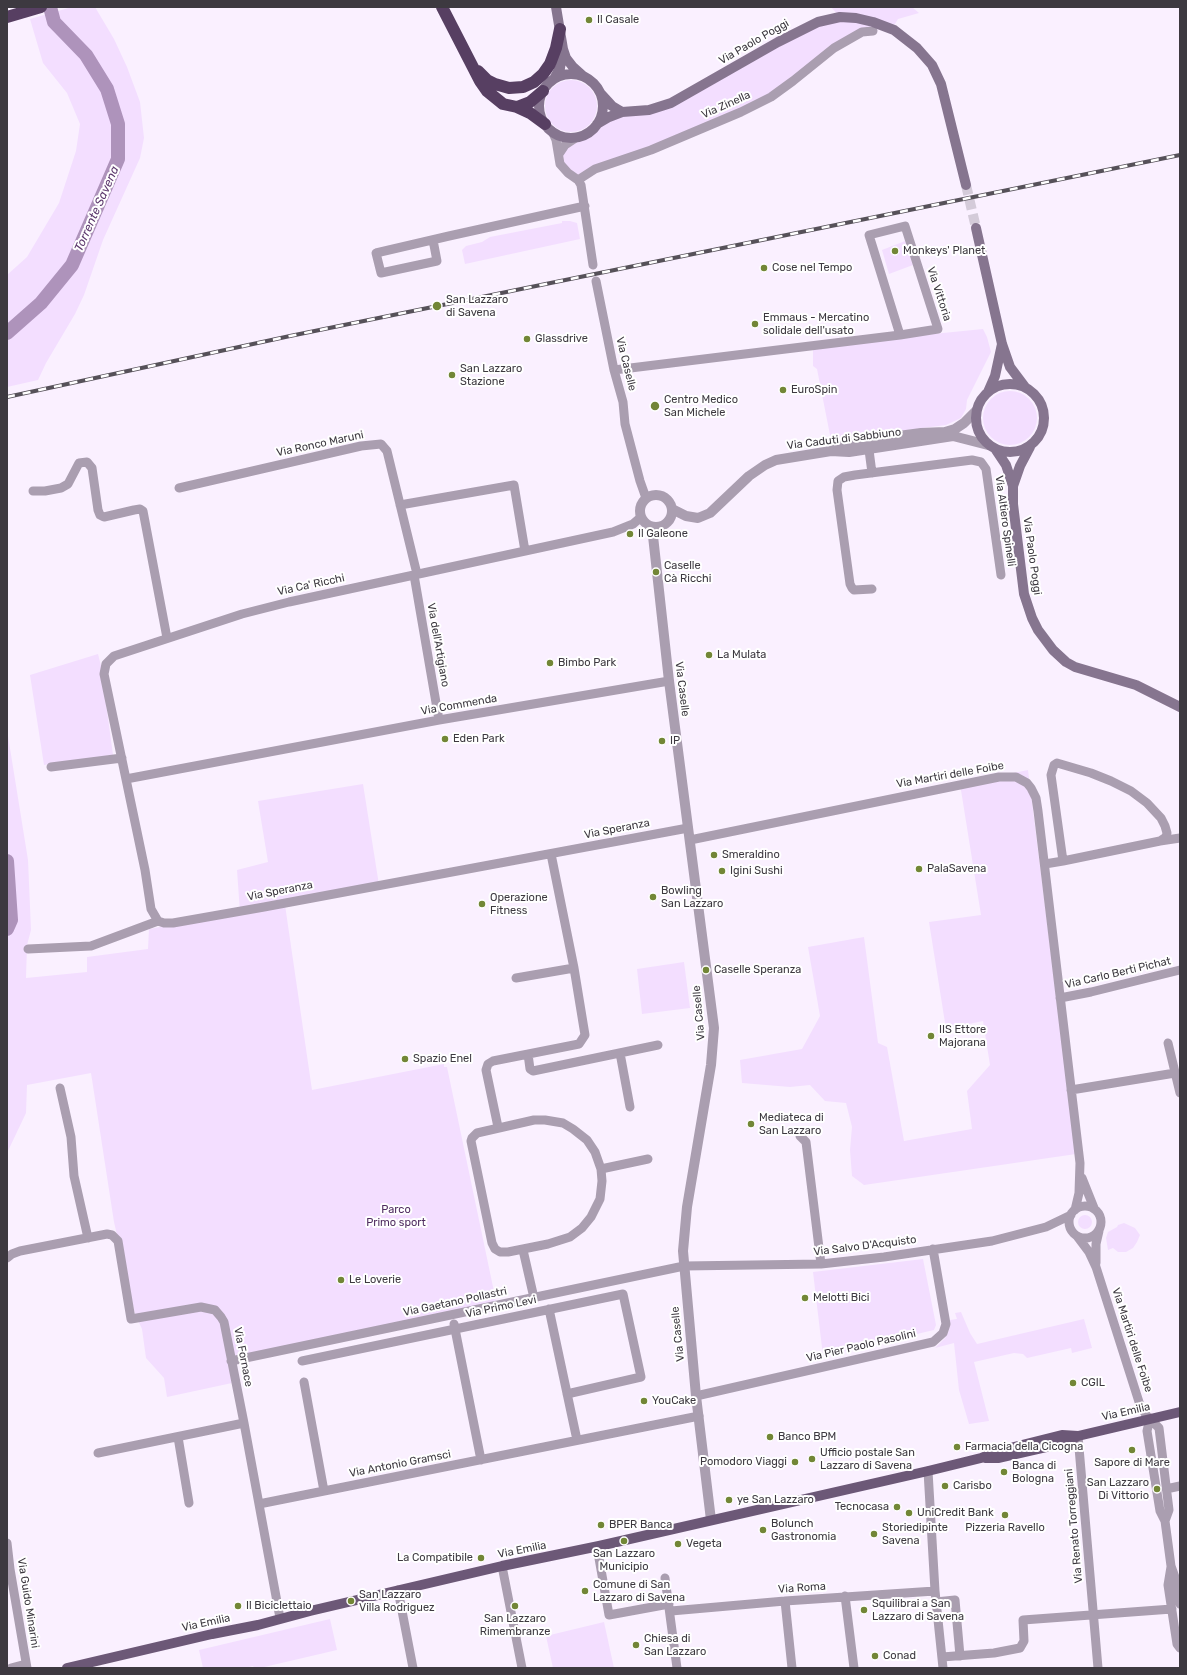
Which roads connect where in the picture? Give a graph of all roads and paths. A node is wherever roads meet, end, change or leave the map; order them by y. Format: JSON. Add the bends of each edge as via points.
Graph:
{"nodes":[{"id":1,"x":41,"y":7,"type":"edge"},
{"id":2,"x":442,"y":7,"type":"edge"},
{"id":3,"x":556,"y":7,"type":"edge"},
{"id":4,"x":7,"y":17,"type":"edge"},
{"id":5,"x":560,"y":29,"type":"junction"},
{"id":6,"x":873,"y":31,"type":"dead end"},
{"id":7,"x":563,"y":49,"type":"junction"},
{"id":8,"x":468,"y":57,"type":"junction"},
{"id":9,"x":583,"y":76,"type":"junction"},
{"id":10,"x":554,"y":79,"type":"junction"},
{"id":11,"x":543,"y":92,"type":"junction"},
{"id":12,"x":601,"y":94,"type":"junction"},
{"id":13,"x":517,"y":107,"type":"junction"},
{"id":14,"x":622,"y":112,"type":"junction"},
{"id":15,"x":598,"y":124,"type":"junction"},
{"id":16,"x":548,"y":127,"type":"junction"},
{"id":17,"x":577,"y":137,"type":"junction"},
{"id":18,"x":559,"y":154,"type":"junction"},
{"id":19,"x":578,"y":180,"type":"junction"},
{"id":20,"x":966,"y":185,"type":"tunnel mouth"},
{"id":21,"x":585,"y":206,"type":"junction"},
{"id":22,"x":976,"y":228,"type":"tunnel mouth"},
{"id":23,"x":433,"y":240,"type":"junction"},
{"id":24,"x":593,"y":265,"type":"dead end"},
{"id":25,"x":596,"y":282,"type":"dead end"},
{"id":26,"x":900,"y":335,"type":"junction"},
{"id":27,"x":1002,"y":344,"type":"junction"},
{"id":28,"x":614,"y":370,"type":"junction"},
{"id":29,"x":1025,"y":387,"type":"junction"},
{"id":30,"x":988,"y":392,"type":"junction"},
{"id":31,"x":976,"y":412,"type":"junction"},
{"id":32,"x":1030,"y":447,"type":"junction"},
{"id":33,"x":992,"y":448,"type":"junction"},
{"id":34,"x":869,"y":450,"type":"junction"},
{"id":35,"x":831,"y":451,"type":"junction"},
{"id":36,"x":872,"y":472,"type":"junction"},
{"id":37,"x":1013,"y":486,"type":"junction"},
{"id":38,"x":179,"y":488,"type":"dead end"},
{"id":39,"x":33,"y":491,"type":"dead end"},
{"id":40,"x":646,"y":498,"type":"junction"},
{"id":41,"x":400,"y":505,"type":"junction"},
{"id":42,"x":672,"y":509,"type":"junction"},
{"id":43,"x":686,"y":516,"type":"junction"},
{"id":44,"x":640,"y":518,"type":"junction"},
{"id":45,"x":666,"y":523,"type":"junction"},
{"id":46,"x":652,"y":527,"type":"junction"},
{"id":47,"x":525,"y":551,"type":"junction"},
{"id":48,"x":415,"y":574,"type":"junction"},
{"id":49,"x":1001,"y":575,"type":"dead end"},
{"id":50,"x":872,"y":588,"type":"dead end"},
{"id":51,"x":167,"y":638,"type":"junction"},
{"id":52,"x":669,"y":681,"type":"junction"},
{"id":53,"x":1180,"y":707,"type":"edge"},
{"id":54,"x":438,"y":720,"type":"junction"},
{"id":55,"x":122,"y":758,"type":"junction"},
{"id":56,"x":51,"y":767,"type":"dead end"},
{"id":57,"x":126,"y":779,"type":"junction"},
{"id":58,"x":688,"y":828,"type":"junction"},
{"id":59,"x":1180,"y":838,"type":"edge"},
{"id":60,"x":690,"y":840,"type":"junction"},
{"id":61,"x":1160,"y":841,"type":"junction"},
{"id":62,"x":551,"y":854,"type":"junction"},
{"id":63,"x":1063,"y":861,"type":"junction"},
{"id":64,"x":1045,"y":864,"type":"junction"},
{"id":65,"x":158,"y":921,"type":"junction"},
{"id":66,"x":28,"y":949,"type":"dead end"},
{"id":67,"x":574,"y":968,"type":"junction"},
{"id":68,"x":1180,"y":970,"type":"edge"},
{"id":69,"x":516,"y":978,"type":"dead end"},
{"id":70,"x":1060,"y":998,"type":"junction"},
{"id":71,"x":1168,"y":1043,"type":"dead end"},
{"id":72,"x":658,"y":1045,"type":"dead end"},
{"id":73,"x":620,"y":1053,"type":"junction"},
{"id":74,"x":528,"y":1054,"type":"junction"},
{"id":75,"x":1175,"y":1073,"type":"junction"},
{"id":76,"x":60,"y":1088,"type":"dead end"},
{"id":77,"x":1071,"y":1090,"type":"junction"},
{"id":78,"x":1180,"y":1093,"type":"edge"},
{"id":79,"x":630,"y":1107,"type":"dead end"},
{"id":80,"x":498,"y":1127,"type":"junction"},
{"id":81,"x":800,"y":1136,"type":"dead end"},
{"id":82,"x":648,"y":1158,"type":"dead end"},
{"id":83,"x":601,"y":1169,"type":"junction"},
{"id":84,"x":1081,"y":1173,"type":"junction"},
{"id":85,"x":1094,"y":1208,"type":"junction"},
{"id":86,"x":1073,"y":1212,"type":"junction"},
{"id":87,"x":1046,"y":1227,"type":"junction"},
{"id":88,"x":1099,"y":1231,"type":"junction"},
{"id":89,"x":1075,"y":1234,"type":"junction"},
{"id":90,"x":88,"y":1238,"type":"junction"},
{"id":91,"x":933,"y":1249,"type":"junction"},
{"id":92,"x":523,"y":1250,"type":"junction"},
{"id":93,"x":7,"y":1258,"type":"edge"},
{"id":94,"x":821,"y":1264,"type":"junction"},
{"id":95,"x":684,"y":1266,"type":"junction"},
{"id":96,"x":1096,"y":1267,"type":"junction"},
{"id":97,"x":534,"y":1298,"type":"junction"},
{"id":98,"x":549,"y":1309,"type":"junction"},
{"id":99,"x":453,"y":1315,"type":"junction"},
{"id":100,"x":455,"y":1329,"type":"junction"},
{"id":101,"x":302,"y":1360,"type":"dead end"},
{"id":102,"x":231,"y":1361,"type":"junction"},
{"id":103,"x":304,"y":1382,"type":"dead end"},
{"id":104,"x":567,"y":1394,"type":"junction"},
{"id":105,"x":696,"y":1396,"type":"junction"},
{"id":106,"x":1180,"y":1412,"type":"edge"},
{"id":107,"x":699,"y":1416,"type":"junction"},
{"id":108,"x":1150,"y":1418,"type":"junction"},
{"id":109,"x":244,"y":1424,"type":"junction"},
{"id":110,"x":1078,"y":1436,"type":"junction"},
{"id":111,"x":178,"y":1437,"type":"junction"},
{"id":112,"x":578,"y":1440,"type":"junction"},
{"id":113,"x":98,"y":1453,"type":"dead end"},
{"id":114,"x":481,"y":1460,"type":"junction"},
{"id":115,"x":928,"y":1471,"type":"junction"},
{"id":116,"x":1180,"y":1486,"type":"edge"},
{"id":117,"x":1166,"y":1489,"type":"junction"},
{"id":118,"x":324,"y":1491,"type":"junction"},
{"id":119,"x":189,"y":1503,"type":"dead end"},
{"id":120,"x":258,"y":1504,"type":"junction"},
{"id":121,"x":711,"y":1520,"type":"junction"},
{"id":122,"x":1165,"y":1521,"type":"junction"},
{"id":123,"x":7,"y":1543,"type":"edge"},
{"id":124,"x":596,"y":1547,"type":"junction"},
{"id":125,"x":502,"y":1566,"type":"junction"},
{"id":126,"x":665,"y":1578,"type":"dead end"},
{"id":127,"x":398,"y":1590,"type":"junction"},
{"id":128,"x":934,"y":1591,"type":"junction"},
{"id":129,"x":845,"y":1596,"type":"junction"},
{"id":130,"x":785,"y":1601,"type":"junction"},
{"id":131,"x":936,"y":1602,"type":"junction"},
{"id":132,"x":1176,"y":1607,"type":"edge"},
{"id":133,"x":670,"y":1608,"type":"junction"},
{"id":134,"x":1094,"y":1614,"type":"junction"},
{"id":135,"x":280,"y":1618,"type":"junction"},
{"id":136,"x":1180,"y":1648,"type":"edge"},
{"id":137,"x":960,"y":1656,"type":"junction"},
{"id":138,"x":942,"y":1658,"type":"junction"},
{"id":139,"x":26,"y":1666,"type":"edge"},
{"id":140,"x":11,"y":1668,"type":"edge"},
{"id":141,"x":67,"y":1668,"type":"edge"},
{"id":142,"x":413,"y":1668,"type":"edge"},
{"id":143,"x":522,"y":1668,"type":"edge"},
{"id":144,"x":677,"y":1668,"type":"edge"},
{"id":145,"x":792,"y":1668,"type":"edge"},
{"id":146,"x":854,"y":1668,"type":"edge"},
{"id":147,"x":943,"y":1668,"type":"edge"},
{"id":148,"x":1098,"y":1668,"type":"edge"}],
"edges":[{"from":1,"to":4,"type":"highway"},
{"from":2,"to":8,"type":"highway"},
{"from":3,"to":5,"type":"main road"},
{"from":5,"to":7,"type":"main road"},
{"from":5,"to":8,"type":"highway","via":[[550,64],[534,82],[523,87],[509,88],[495,84],[483,76]]},
{"from":6,"to":19,"type":"street","name":"Via Zinella","via":[[862,32],[834,48],[771,97],[651,150],[595,169]]},
{"from":7,"to":9,"type":"main road","via":[[566,58]]},
{"from":7,"to":10,"type":"main road","via":[[560,68]]},
{"from":8,"to":13,"type":"highway","via":[[487,91],[503,104]]},
{"from":9,"to":10,"type":"main road","via":[[564,75]]},
{"from":9,"to":12,"type":"main road","via":[[596,86]]},
{"from":10,"to":11,"type":"main road"},
{"from":11,"to":13,"type":"highway","via":[[530,102]]},
{"from":11,"to":16,"type":"main road","via":[[540,103],[541,115]]},
{"from":12,"to":14,"type":"main road"},
{"from":12,"to":15,"type":"main road","via":[[603,109]]},
{"from":13,"to":16,"type":"highway","via":[[530,113]]},
{"from":14,"to":15,"type":"main road"},
{"from":14,"to":20,"type":"main road","name":"Via Paolo Poggi","via":[[649,110],[671,103],[818,22],[840,17],[864,20],[894,30],[918,48],[932,65],[941,84]]},
{"from":15,"to":17,"type":"main road"},
{"from":16,"to":17,"type":"main road","via":[[563,137]]},
{"from":16,"to":18,"type":"street","via":[[556,140]]},
{"from":17,"to":18,"type":"street"},
{"from":18,"to":19,"type":"street","via":[[560,164]]},
{"from":19,"to":21,"type":"street"},
{"from":21,"to":23,"type":"street"},
{"from":21,"to":24,"type":"street"},
{"from":22,"to":27,"type":"main road"},
{"from":23,"to":23,"type":"street","via":[[376,253],[381,273],[438,261]]},
{"from":25,"to":28,"type":"street","name":"Via Caselle"},
{"from":26,"to":26,"type":"street","name":"Via Vittoria","via":[[938,329],[905,226],[869,235]]},
{"from":26,"to":28,"type":"street","name":"Via Vittoria"},
{"from":27,"to":29,"type":"main road","via":[[1010,366]]},
{"from":27,"to":30,"type":"main road","via":[[995,376]]},
{"from":28,"to":40,"type":"street","name":"Via Caselle","via":[[632,452]]},
{"from":29,"to":30,"type":"main road","via":[[1005,384]]},
{"from":29,"to":32,"type":"main road","via":[[1036,395],[1043,406],[1045,417],[1043,429]]},
{"from":30,"to":31,"type":"main road","via":[[980,401]]},
{"from":31,"to":33,"type":"main road","via":[[976,427],[981,438]]},
{"from":31,"to":35,"type":"street","via":[[964,424],[945,432],[861,441],[838,446]]},
{"from":32,"to":33,"type":"main road","via":[[1007,453]]},
{"from":32,"to":37,"type":"main road"},
{"from":33,"to":34,"type":"street","name":"Via Caduti di Sabbiuno","via":[[946,436]]},
{"from":33,"to":37,"type":"main road","via":[[1006,465]]},
{"from":34,"to":35,"type":"street","name":"Via Caduti di Sabbiuno"},
{"from":34,"to":36,"type":"street"},
{"from":35,"to":43,"type":"street","name":"Via Caduti di Sabbiuno","via":[[776,460],[739,484],[710,513],[698,518]]},
{"from":36,"to":49,"type":"street","name":"Via Altiero Spinelli","via":[[972,460],[984,465]]},
{"from":36,"to":50,"type":"street","name":"Via Altiero Spinelli","via":[[844,477],[837,483],[850,584],[854,590]]},
{"from":37,"to":53,"type":"main road","name":"Via Paolo Poggi","via":[[1024,594],[1032,618],[1046,640],[1061,658],[1075,667],[1136,685]]},
{"from":38,"to":41,"type":"street","name":"Via Ronco Maruni","via":[[361,446],[381,444],[387,451]]},
{"from":39,"to":51,"type":"street","via":[[64,486],[72,478],[79,463],[87,462],[92,468],[100,515],[104,517],[140,509],[143,512]]},
{"from":40,"to":42,"type":"street","via":[[665,497]]},
{"from":40,"to":44,"type":"street","via":[[640,509]]},
{"from":41,"to":47,"type":"street","via":[[514,485]]},
{"from":41,"to":48,"type":"street","name":"Via Ronco Maruni"},
{"from":42,"to":43,"type":"street","name":"Via Caduti di Sabbiuno"},
{"from":42,"to":45,"type":"street"},
{"from":43,"to":45,"type":"street"},
{"from":44,"to":46,"type":"street"},
{"from":44,"to":47,"type":"street","name":"Via Ca' Ricchi","via":[[633,524],[613,532]]},
{"from":45,"to":46,"type":"street"},
{"from":46,"to":52,"type":"street","name":"Via Caselle"},
{"from":47,"to":48,"type":"street","name":"Via Ca' Ricchi"},
{"from":48,"to":51,"type":"street","name":"Via Ca' Ricchi","via":[[256,610]]},
{"from":48,"to":54,"type":"street","name":"Via dell'Artigiano"},
{"from":51,"to":55,"type":"street","name":"Via Ca' Ricchi","via":[[114,656],[105,667],[104,674]]},
{"from":52,"to":54,"type":"street","name":"Via Commenda"},
{"from":52,"to":58,"type":"street","name":"Via Caselle"},
{"from":54,"to":57,"type":"street","name":"Via Commenda"},
{"from":55,"to":56,"type":"street"},
{"from":55,"to":57,"type":"street"},
{"from":57,"to":65,"type":"street","via":[[151,910]]},
{"from":58,"to":60,"type":"street","name":"Via Caselle"},
{"from":58,"to":62,"type":"street","name":"Via Speranza"},
{"from":59,"to":61,"type":"street"},
{"from":60,"to":64,"type":"street","name":"Via Martiri delle Foibe","via":[[1010,776],[1027,783],[1036,798]]},
{"from":60,"to":95,"type":"street","name":"Via Caselle","via":[[714,1038],[684,1225]]},
{"from":61,"to":63,"type":"street"},
{"from":61,"to":63,"type":"street","via":[[1166,838],[1166,826],[1147,803],[1111,781],[1057,763],[1051,775]]},
{"from":62,"to":65,"type":"street","name":"Via Speranza","via":[[173,923]]},
{"from":62,"to":67,"type":"street"},
{"from":63,"to":64,"type":"street"},
{"from":64,"to":70,"type":"street","name":"Via Martiri delle Foibe"},
{"from":65,"to":66,"type":"street","via":[[91,946]]},
{"from":67,"to":69,"type":"street"},
{"from":67,"to":74,"type":"street","via":[[585,1028],[583,1040],[579,1044]]},
{"from":68,"to":70,"type":"street","name":"Via Carlo Berti Pichat"},
{"from":70,"to":77,"type":"street","name":"Via Martiri delle Foibe"},
{"from":71,"to":75,"type":"street"},
{"from":72,"to":73,"type":"street"},
{"from":73,"to":74,"type":"street","via":[[533,1071],[530,1069]]},
{"from":73,"to":79,"type":"street"},
{"from":74,"to":80,"type":"street","via":[[492,1061],[486,1066]]},
{"from":75,"to":77,"type":"street"},
{"from":75,"to":78,"type":"street"},
{"from":76,"to":90,"type":"street","via":[[71,1137],[74,1176]]},
{"from":77,"to":84,"type":"street","name":"Via Martiri delle Foibe"},
{"from":80,"to":83,"type":"street","via":[[534,1120],[563,1123],[587,1140],[596,1152]]},
{"from":80,"to":92,"type":"street","via":[[477,1133],[471,1141],[493,1246],[500,1252]]},
{"from":81,"to":94,"type":"street","via":[[806,1142]]},
{"from":82,"to":83,"type":"street"},
{"from":83,"to":92,"type":"street","via":[[600,1199],[594,1213],[582,1228],[562,1240]]},
{"from":84,"to":85,"type":"street","name":"Via Martiri delle Foibe"},
{"from":84,"to":86,"type":"street","name":"Via Martiri delle Foibe","via":[[1079,1193]]},
{"from":85,"to":86,"type":"street","via":[[1085,1206]]},
{"from":85,"to":88,"type":"street","name":"Via Martiri delle Foibe","via":[[1101,1220]]},
{"from":86,"to":87,"type":"street"},
{"from":86,"to":89,"type":"street","name":"Via Martiri delle Foibe","via":[[1069,1224]]},
{"from":87,"to":89,"type":"street","via":[[1064,1228]]},
{"from":87,"to":91,"type":"street","name":"Via Salvo D'Acquisto","via":[[992,1241]]},
{"from":88,"to":89,"type":"street","via":[[1090,1238]]},
{"from":88,"to":96,"type":"street","name":"Via Martiri delle Foibe"},
{"from":89,"to":96,"type":"street","name":"Via Martiri delle Foibe","via":[[1089,1252]]},
{"from":90,"to":93,"type":"street","name":"Via Fornace","via":[[20,1251]]},
{"from":90,"to":102,"type":"street","name":"Via Fornace","via":[[112,1234],[118,1241],[131,1319],[201,1307],[215,1310],[224,1322]]},
{"from":91,"to":94,"type":"street","name":"Via Salvo D'Acquisto"},
{"from":91,"to":105,"type":"street","name":"Via Pier Paolo Pasolini","via":[[946,1320],[943,1333],[933,1342]]},
{"from":92,"to":97,"type":"street"},
{"from":94,"to":95,"type":"street","name":"Via Salvo D'Acquisto"},
{"from":95,"to":97,"type":"street","name":"Via Gaetano Pollastri"},
{"from":95,"to":105,"type":"street","name":"Via Caselle"},
{"from":96,"to":108,"type":"street","name":"Via Martiri delle Foibe","via":[[1140,1404]]},
{"from":97,"to":99,"type":"street","name":"Via Gaetano Pollastri"},
{"from":98,"to":100,"type":"street","name":"Via Primo Levi"},
{"from":98,"to":104,"type":"street"},
{"from":98,"to":104,"type":"street","name":"Via Primo Levi","via":[[623,1294],[641,1377]]},
{"from":99,"to":100,"type":"street"},
{"from":99,"to":102,"type":"street","name":"Via Gaetano Pollastri"},
{"from":100,"to":101,"type":"street","name":"Via Primo Levi"},
{"from":100,"to":114,"type":"street"},
{"from":102,"to":109,"type":"street","name":"Via Fornace"},
{"from":103,"to":118,"type":"street"},
{"from":104,"to":112,"type":"street"},
{"from":105,"to":107,"type":"street","name":"Via Caselle"},
{"from":106,"to":108,"type":"main road","name":"Via Emilia"},
{"from":107,"to":112,"type":"street","name":"Via Antonio Gramsci"},
{"from":107,"to":121,"type":"street","name":"Via Caselle"},
{"from":108,"to":110,"type":"main road","name":"Via Emilia"},
{"from":108,"to":117,"type":"street","name":"Via Martiri delle Foibe","via":[[1159,1428]]},
{"from":108,"to":122,"type":"street","via":[[1147,1431],[1160,1511]]},
{"from":109,"to":111,"type":"street"},
{"from":109,"to":120,"type":"street","name":"Via Fornace"},
{"from":110,"to":115,"type":"main road","name":"Via Emilia","via":[[1062,1435]]},
{"from":110,"to":134,"type":"street","name":"Via Renato Torreggiani"},
{"from":111,"to":113,"type":"street"},
{"from":111,"to":119,"type":"street"},
{"from":112,"to":114,"type":"street","name":"Via Antonio Gramsci"},
{"from":114,"to":118,"type":"street","name":"Via Antonio Gramsci"},
{"from":115,"to":121,"type":"main road","name":"Via Emilia"},
{"from":115,"to":128,"type":"street"},
{"from":116,"to":117,"type":"street"},
{"from":117,"to":122,"type":"street","name":"Via Martiri delle Foibe","via":[[1169,1510]]},
{"from":118,"to":120,"type":"street","name":"Via Antonio Gramsci"},
{"from":120,"to":135,"type":"street","name":"Via Fornace"},
{"from":121,"to":124,"type":"main road","name":"Via Emilia"},
{"from":122,"to":132,"type":"street","via":[[1171,1566],[1168,1585]]},
{"from":123,"to":139,"type":"street","name":"Via Guido Minarini"},
{"from":124,"to":125,"type":"main road","name":"Via Emilia"},
{"from":124,"to":133,"type":"street","name":"Via Roma","via":[[609,1615]]},
{"from":125,"to":127,"type":"main road","name":"Via Emilia"},
{"from":125,"to":143,"type":"street"},
{"from":126,"to":133,"type":"street"},
{"from":127,"to":135,"type":"main road","name":"Via Emilia"},
{"from":127,"to":142,"type":"street"},
{"from":128,"to":129,"type":"street","name":"Via Roma"},
{"from":128,"to":131,"type":"street"},
{"from":129,"to":130,"type":"street","name":"Via Roma"},
{"from":129,"to":146,"type":"street"},
{"from":130,"to":133,"type":"street","name":"Via Roma"},
{"from":130,"to":145,"type":"street"},
{"from":131,"to":137,"type":"street","via":[[955,1600]]},
{"from":131,"to":138,"type":"street"},
{"from":132,"to":134,"type":"street"},
{"from":132,"to":136,"type":"street","via":[[1177,1644]]},
{"from":133,"to":144,"type":"street"},
{"from":134,"to":137,"type":"street","via":[[1023,1620],[1024,1642],[1020,1648]]},
{"from":134,"to":148,"type":"street","name":"Via Renato Torreggiani"},
{"from":135,"to":141,"type":"main road","name":"Via Emilia"},
{"from":137,"to":138,"type":"street"},
{"from":138,"to":147,"type":"street"},
{"from":139,"to":140,"type":"street"}]}
